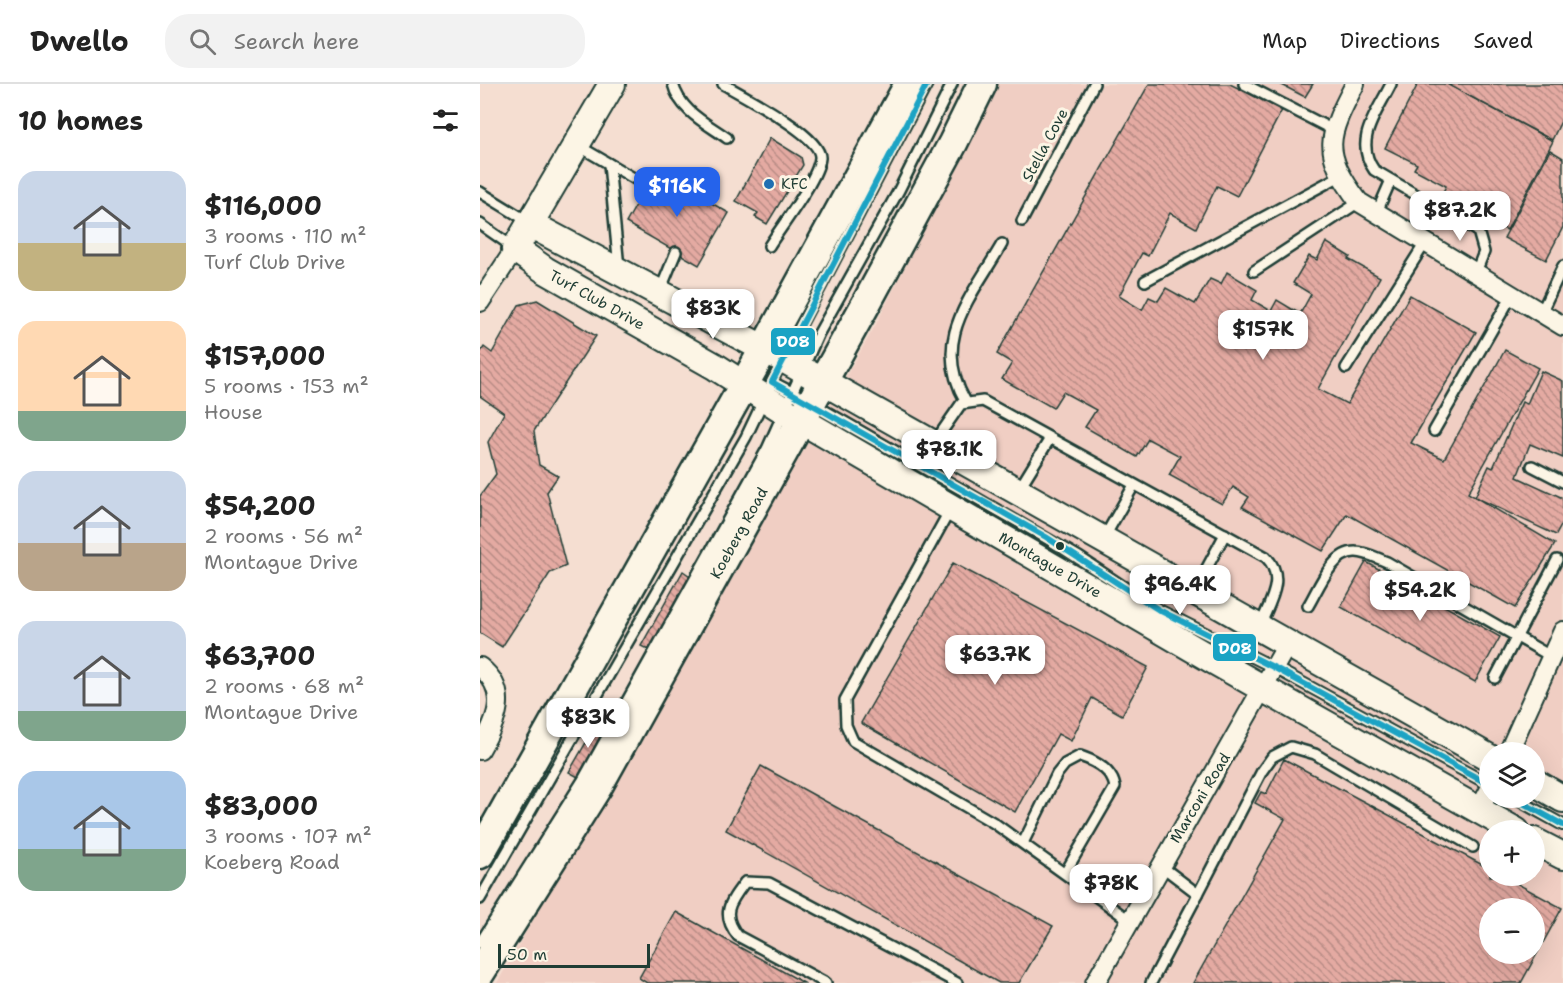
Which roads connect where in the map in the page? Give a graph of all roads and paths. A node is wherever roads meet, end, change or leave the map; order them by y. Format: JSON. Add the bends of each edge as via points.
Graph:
{"nodes":[{"id":1,"x":612,"y":84,"type":"edge"},
{"id":2,"x":673,"y":84,"type":"edge"},
{"id":3,"x":723,"y":84,"type":"edge"},
{"id":4,"x":909,"y":84,"type":"edge"},
{"id":5,"x":927,"y":84,"type":"edge"},
{"id":6,"x":952,"y":84,"type":"edge"},
{"id":7,"x":982,"y":84,"type":"edge"},
{"id":8,"x":1094,"y":84,"type":"edge"},
{"id":9,"x":1244,"y":84,"type":"edge"},
{"id":10,"x":1355,"y":84,"type":"edge"},
{"id":11,"x":1391,"y":84,"type":"edge"},
{"id":12,"x":1335,"y":131,"type":"junction"},
{"id":13,"x":727,"y":138,"type":"dead end"},
{"id":14,"x":578,"y":145,"type":"junction"},
{"id":15,"x":609,"y":164,"type":"junction"},
{"id":16,"x":1340,"y":176,"type":"junction"},
{"id":17,"x":1391,"y":180,"type":"junction"},
{"id":18,"x":646,"y":186,"type":"dead end"},
{"id":19,"x":480,"y":192,"type":"edge"},
{"id":20,"x":1359,"y":202,"type":"junction"},
{"id":21,"x":1377,"y":212,"type":"junction"},
{"id":22,"x":1022,"y":220,"type":"dead end"},
{"id":23,"x":480,"y":224,"type":"edge"},
{"id":24,"x":530,"y":224,"type":"junction"},
{"id":25,"x":1425,"y":243,"type":"junction"},
{"id":26,"x":1002,"y":244,"type":"dead end"},
{"id":27,"x":768,"y":246,"type":"dead end"},
{"id":28,"x":515,"y":249,"type":"junction"},
{"id":29,"x":676,"y":252,"type":"dead end"},
{"id":30,"x":1563,"y":266,"type":"edge"},
{"id":31,"x":619,"y":270,"type":"junction"},
{"id":32,"x":1254,"y":271,"type":"dead end"},
{"id":33,"x":1476,"y":272,"type":"junction"},
{"id":34,"x":1145,"y":281,"type":"dead end"},
{"id":35,"x":660,"y":292,"type":"junction"},
{"id":36,"x":1512,"y":295,"type":"junction"},
{"id":37,"x":480,"y":302,"type":"edge"},
{"id":38,"x":1541,"y":313,"type":"junction"},
{"id":39,"x":1563,"y":326,"type":"edge"},
{"id":40,"x":1346,"y":368,"type":"dead end"},
{"id":41,"x":785,"y":386,"type":"junction"},
{"id":42,"x":966,"y":402,"type":"junction"},
{"id":43,"x":1434,"y":431,"type":"dead end"},
{"id":44,"x":1049,"y":440,"type":"junction"},
{"id":45,"x":933,"y":445,"type":"junction"},
{"id":46,"x":1532,"y":466,"type":"dead end"},
{"id":47,"x":1563,"y":482,"type":"edge"},
{"id":48,"x":1134,"y":485,"type":"junction"},
{"id":49,"x":1017,"y":493,"type":"junction"},
{"id":50,"x":951,"y":508,"type":"junction"},
{"id":51,"x":1225,"y":534,"type":"junction"},
{"id":52,"x":1103,"y":540,"type":"junction"},
{"id":53,"x":1557,"y":560,"type":"dead end"},
{"id":54,"x":1195,"y":591,"type":"junction"},
{"id":55,"x":1308,"y":606,"type":"dead end"},
{"id":56,"x":1259,"y":628,"type":"junction"},
{"id":57,"x":1563,"y":631,"type":"edge"},
{"id":58,"x":1517,"y":637,"type":"junction"},
{"id":59,"x":1287,"y":645,"type":"junction"},
{"id":60,"x":1552,"y":657,"type":"junction"},
{"id":61,"x":480,"y":667,"type":"edge"},
{"id":62,"x":1269,"y":678,"type":"junction"},
{"id":63,"x":1495,"y":678,"type":"dead end"},
{"id":64,"x":1513,"y":742,"type":"edge"},
{"id":65,"x":480,"y":750,"type":"edge"},
{"id":66,"x":1479,"y":752,"type":"edge"},
{"id":67,"x":1545,"y":788,"type":"edge"},
{"id":68,"x":1479,"y":790,"type":"edge"},
{"id":69,"x":1563,"y":799,"type":"edge"},
{"id":70,"x":1497,"y":808,"type":"edge"},
{"id":71,"x":1532,"y":808,"type":"edge"},
{"id":72,"x":1507,"y":820,"type":"edge"},
{"id":73,"x":1563,"y":825,"type":"edge"},
{"id":74,"x":1023,"y":843,"type":"junction"},
{"id":75,"x":1473,"y":847,"type":"dead end"},
{"id":76,"x":1545,"y":847,"type":"edge"},
{"id":77,"x":480,"y":854,"type":"edge"},
{"id":78,"x":1563,"y":856,"type":"edge"},
{"id":79,"x":1160,"y":865,"type":"junction"},
{"id":80,"x":1065,"y":873,"type":"junction"},
{"id":81,"x":1198,"y":894,"type":"junction"},
{"id":82,"x":480,"y":899,"type":"edge"},
{"id":83,"x":1129,"y":920,"type":"junction"},
{"id":84,"x":480,"y":943,"type":"edge"},
{"id":85,"x":480,"y":973,"type":"edge"},
{"id":86,"x":826,"y":983,"type":"edge"},
{"id":87,"x":957,"y":983,"type":"edge"},
{"id":88,"x":1095,"y":983,"type":"edge"},
{"id":89,"x":1151,"y":983,"type":"edge"}],
"edges":[{"from":1,"to":14,"type":"main road"},
{"from":2,"to":13,"type":"lane","via":[[677,98],[686,108]]},
{"from":3,"to":27,"type":"lane","via":[[808,137],[819,150],[814,174]]},
{"from":4,"to":41,"type":"main road","name":"Koeberg Road"},
{"from":5,"to":41,"type":"lane"},
{"from":6,"to":41,"type":"lane","via":[[899,190]]},
{"from":7,"to":41,"type":"main road","name":"Koeberg Road","via":[[953,143]]},
{"from":8,"to":22,"type":"lane","name":"Stella Cove"},
{"from":9,"to":12,"type":"lane"},
{"from":10,"to":12,"type":"street"},
{"from":11,"to":17,"type":"lane","via":[[1364,139],[1364,149],[1374,170]]},
{"from":12,"to":16,"type":"street","via":[[1333,162]]},
{"from":14,"to":15,"type":"lane"},
{"from":14,"to":24,"type":"main road"},
{"from":15,"to":18,"type":"lane"},
{"from":15,"to":31,"type":"lane"},
{"from":16,"to":20,"type":"street"},
{"from":16,"to":34,"type":"lane"},
{"from":17,"to":21,"type":"lane"},
{"from":17,"to":33,"type":"lane","via":[[1478,231],[1484,252]]},
{"from":19,"to":24,"type":"lane"},
{"from":20,"to":21,"type":"street"},
{"from":20,"to":32,"type":"lane"},
{"from":21,"to":25,"type":"street"},
{"from":23,"to":28,"type":"lane","name":"Turf Club Drive"},
{"from":24,"to":28,"type":"main road"},
{"from":24,"to":31,"type":"main road"},
{"from":25,"to":33,"type":"street"},
{"from":25,"to":40,"type":"lane"},
{"from":26,"to":42,"type":"lane","via":[[957,323],[952,339],[953,375]]},
{"from":28,"to":37,"type":"street"},
{"from":28,"to":41,"type":"main road","name":"Turf Club Drive","via":[[545,270]]},
{"from":29,"to":35,"type":"lane"},
{"from":30,"to":38,"type":"lane"},
{"from":31,"to":35,"type":"main road"},
{"from":33,"to":36,"type":"street"},
{"from":35,"to":41,"type":"main road"},
{"from":36,"to":38,"type":"street"},
{"from":36,"to":43,"type":"lane"},
{"from":38,"to":39,"type":"street"},
{"from":41,"to":45,"type":"main road"},
{"from":41,"to":50,"type":"main road","name":"Montague Drive"},
{"from":41,"to":62,"type":"lane","via":[[1054,542]]},
{"from":41,"to":77,"type":"main road","name":"Koeberg Road"},
{"from":41,"to":82,"type":"lane","via":[[704,513]]},
{"from":41,"to":84,"type":"lane","via":[[745,489],[588,771]]},
{"from":41,"to":85,"type":"main road","name":"Koeberg Road","via":[[598,786]]},
{"from":42,"to":44,"type":"lane","via":[[983,401]]},
{"from":42,"to":45,"type":"lane"},
{"from":44,"to":48,"type":"lane"},
{"from":44,"to":49,"type":"lane"},
{"from":45,"to":49,"type":"main road"},
{"from":46,"to":47,"type":"lane"},
{"from":48,"to":51,"type":"lane"},
{"from":48,"to":52,"type":"lane"},
{"from":49,"to":52,"type":"main road"},
{"from":50,"to":62,"type":"main road","name":"Montague Drive"},
{"from":50,"to":74,"type":"lane","via":[[846,700],[846,725],[852,741]]},
{"from":51,"to":54,"type":"lane"},
{"from":51,"to":56,"type":"lane","via":[[1266,557],[1276,570],[1278,582]]},
{"from":52,"to":54,"type":"main road"},
{"from":53,"to":58,"type":"lane"},
{"from":54,"to":56,"type":"main road"},
{"from":55,"to":58,"type":"lane","via":[[1331,568],[1343,555],[1354,551],[1387,562]]},
{"from":56,"to":59,"type":"main road"},
{"from":57,"to":60,"type":"street"},
{"from":58,"to":60,"type":"lane"},
{"from":58,"to":63,"type":"lane"},
{"from":59,"to":62,"type":"street","name":"Marconi Road"},
{"from":59,"to":66,"type":"main road"},
{"from":60,"to":64,"type":"street"},
{"from":61,"to":65,"type":"street","via":[[493,680],[498,698],[497,717]]},
{"from":62,"to":68,"type":"main road","name":"Montague Drive"},
{"from":62,"to":79,"type":"street","name":"Marconi Road"},
{"from":67,"to":69,"type":"main road"},
{"from":70,"to":72,"type":"main road","name":"Montague Drive"},
{"from":71,"to":73,"type":"lane"},
{"from":74,"to":80,"type":"lane"},
{"from":74,"to":80,"type":"lane","via":[[1065,764],[1080,756],[1092,760],[1109,773],[1115,787]]},
{"from":75,"to":81,"type":"lane","via":[[1315,754],[1291,747],[1272,757],[1262,771]]},
{"from":76,"to":78,"type":"main road"},
{"from":79,"to":81,"type":"lane"},
{"from":79,"to":83,"type":"street","name":"Marconi Road"},
{"from":80,"to":83,"type":"lane"},
{"from":81,"to":89,"type":"lane"},
{"from":83,"to":88,"type":"street","name":"Marconi Road"},
{"from":86,"to":87,"type":"lane","via":[[738,936],[731,927],[729,903],[745,882],[769,883]]}]}
